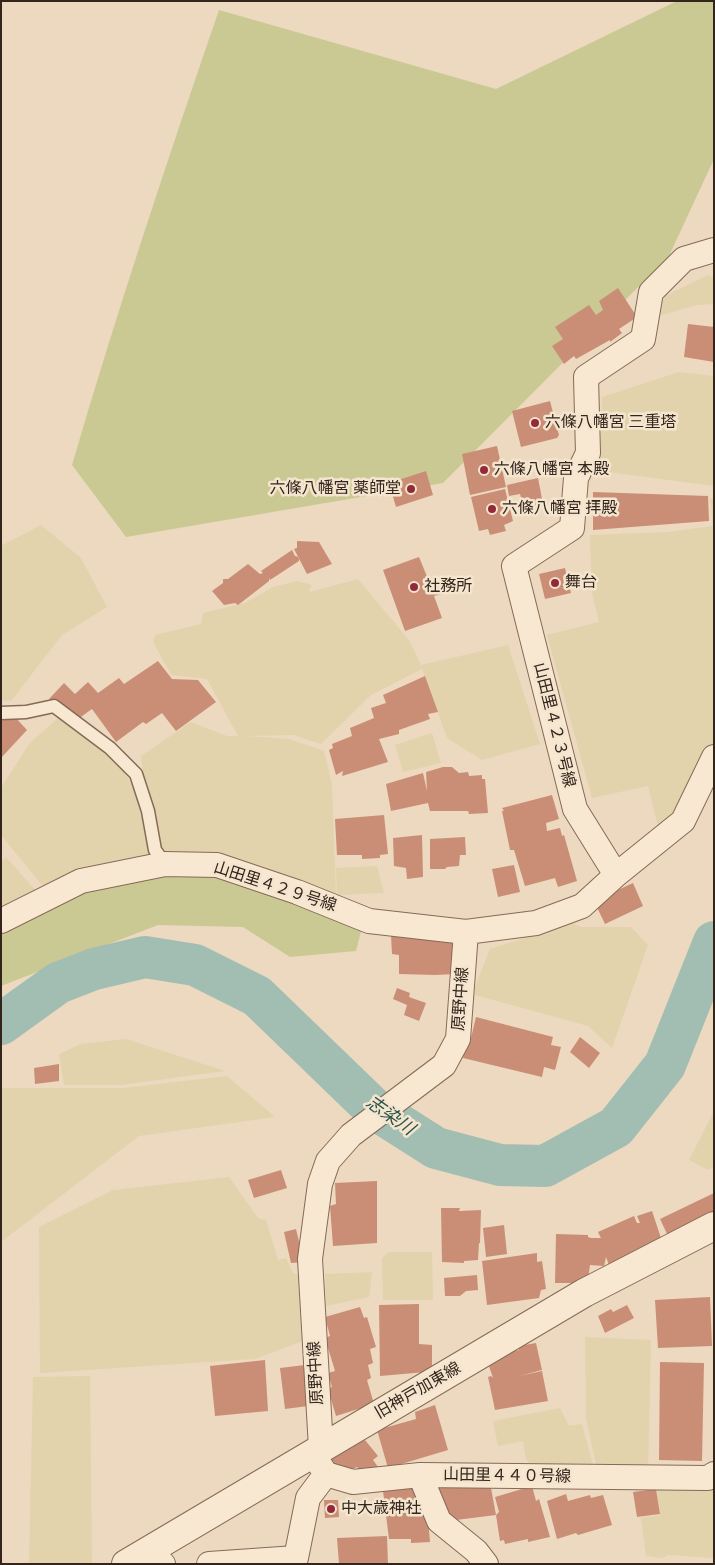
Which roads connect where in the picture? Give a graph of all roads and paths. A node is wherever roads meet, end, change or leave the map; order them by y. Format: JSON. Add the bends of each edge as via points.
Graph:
{"nodes":[{"id":1,"x":714,"y":250,"type":"edge"},
{"id":2,"x":1,"y":713,"type":"edge"},
{"id":3,"x":714,"y":756,"type":"edge"},
{"id":4,"x":164,"y":864,"type":"junction"},
{"id":5,"x":616,"y":875,"type":"junction"},
{"id":6,"x":1,"y":921,"type":"edge"},
{"id":7,"x":466,"y":932,"type":"junction"},
{"id":8,"x":714,"y":1226,"type":"edge"},
{"id":9,"x":319,"y":1458,"type":"junction"},
{"id":10,"x":714,"y":1474,"type":"edge"},
{"id":11,"x":420,"y":1475,"type":"junction"},
{"id":12,"x":156,"y":1557,"type":"edge"},
{"id":13,"x":299,"y":1561,"type":"edge"},
{"id":14,"x":126,"y":1564,"type":"edge"},
{"id":15,"x":208,"y":1564,"type":"edge"},
{"id":16,"x":486,"y":1564,"type":"edge"}],
"edges":[{"from":1,"to":5,"type":"street","name":"山田里４２３号線","via":[[684,259],[651,292],[642,339],[586,377],[588,453],[576,478],[572,528],[514,566],[574,809]]},
{"from":2,"to":4,"type":"lane","via":[[54,706],[110,748],[136,774],[148,811],[155,850]]},
{"from":3,"to":5,"type":"street","via":[[683,821]]},
{"from":4,"to":6,"type":"street","name":"山田里４２９号線","via":[[80,881]]},
{"from":4,"to":7,"type":"street","name":"山田里４２９号線","via":[[217,865],[369,921]]},
{"from":5,"to":7,"type":"street","via":[[582,906],[536,922]]},
{"from":7,"to":9,"type":"street","name":"原野中線","via":[[458,1039],[444,1065],[351,1136],[328,1161],[320,1184],[310,1259]]},
{"from":8,"to":9,"type":"street","name":"旧神戸加東線","via":[[584,1293]]},
{"from":9,"to":11,"type":"street","name":"山田里４４０号線","via":[[354,1482]]},
{"from":9,"to":12,"type":"street","name":"旧神戸加東線"},
{"from":9,"to":13,"type":"street","via":[[308,1498]]},
{"from":10,"to":11,"type":"street","name":"山田里４４０号線","via":[[708,1478]]},
{"from":11,"to":16,"type":"street","via":[[439,1521],[476,1551]]},
{"from":12,"to":14,"type":"street","name":"旧神戸加東線"},
{"from":13,"to":15,"type":"street"}]}
